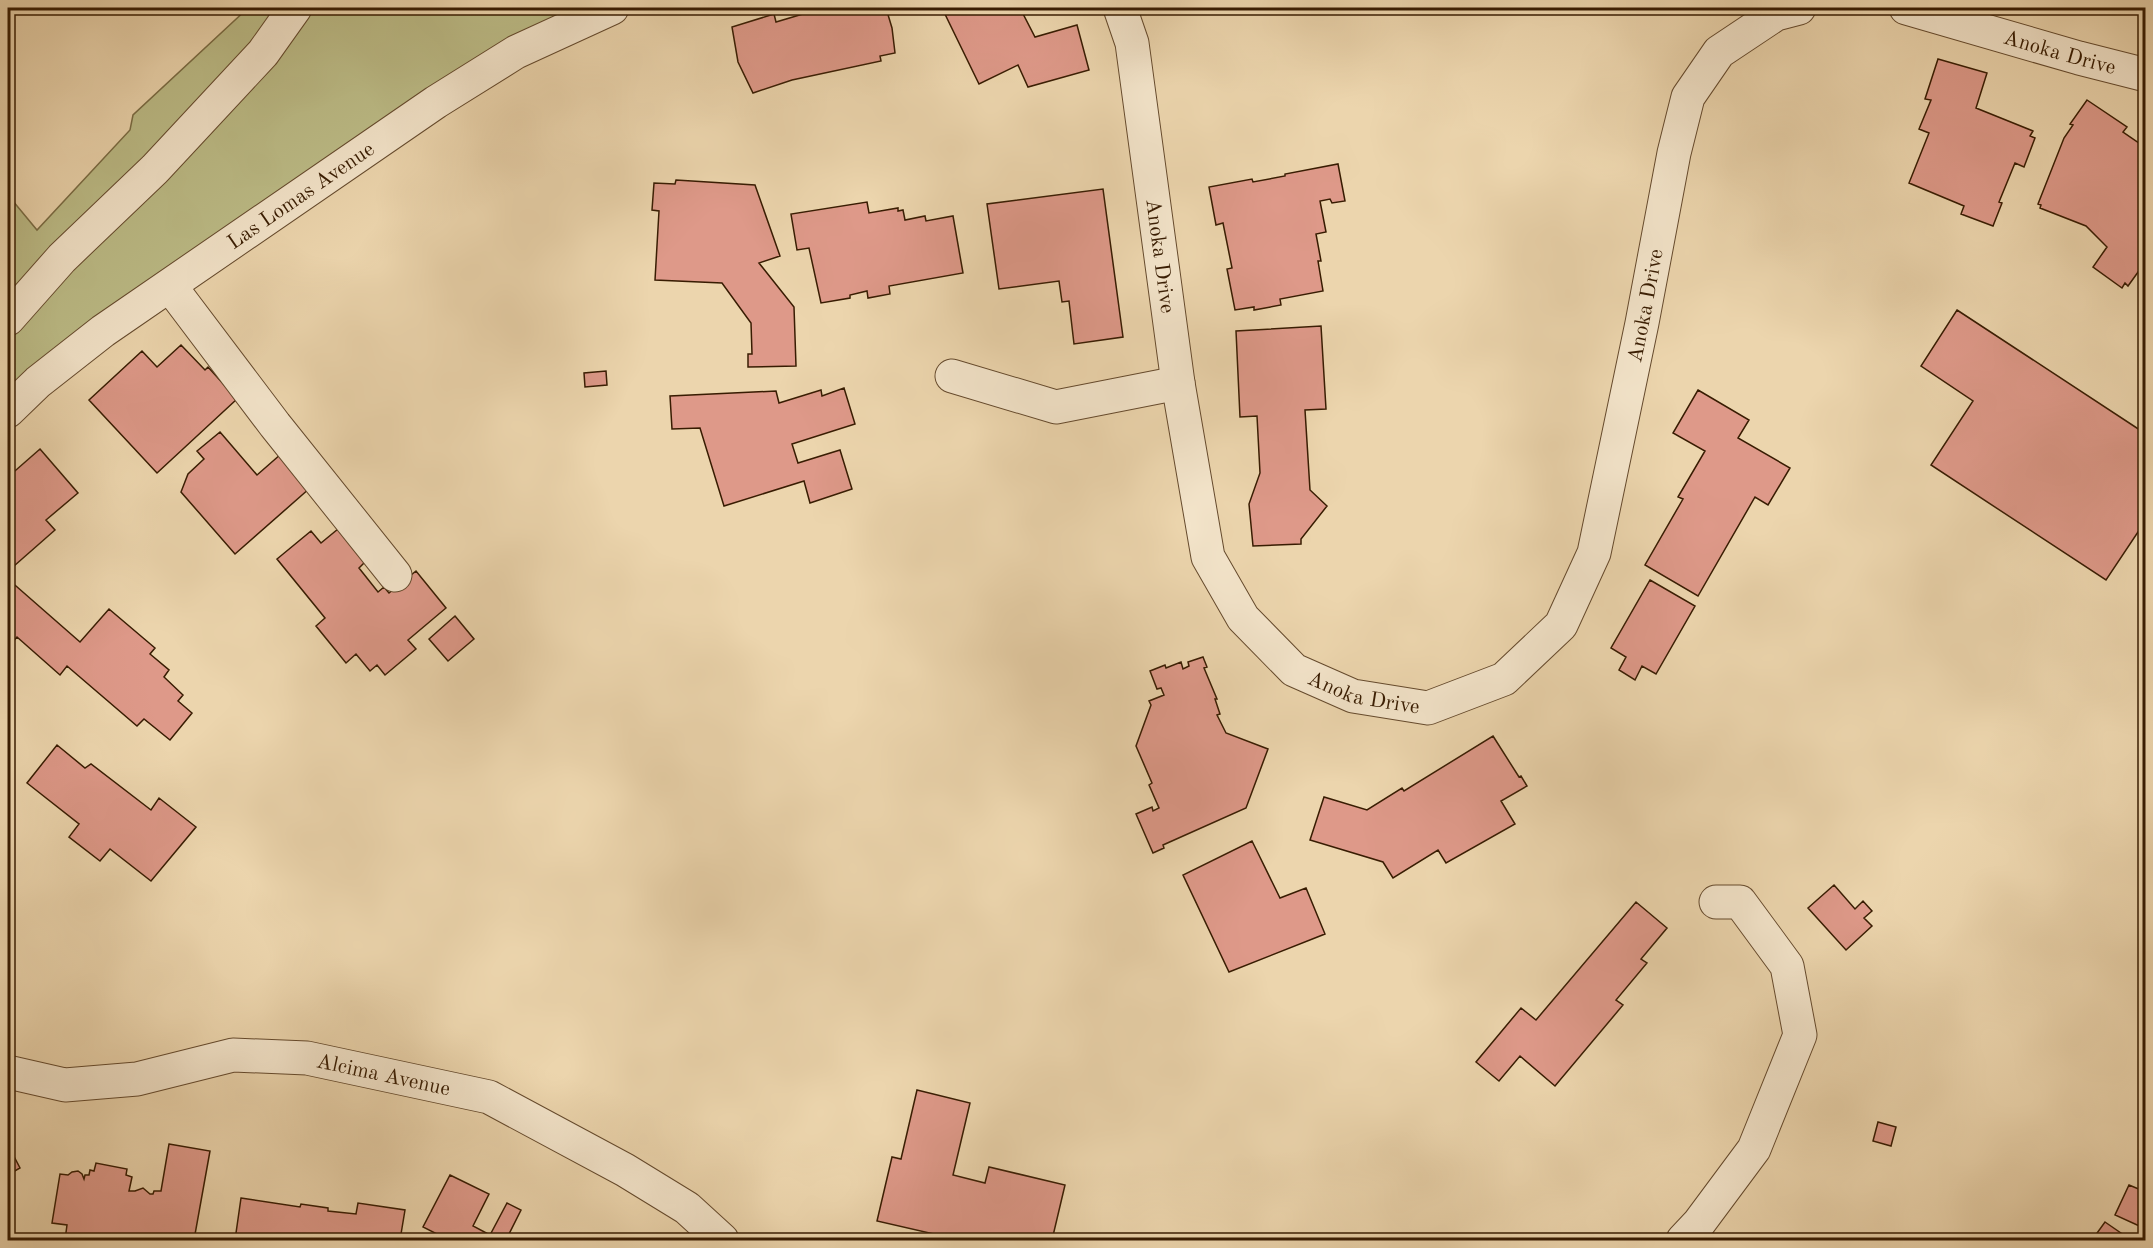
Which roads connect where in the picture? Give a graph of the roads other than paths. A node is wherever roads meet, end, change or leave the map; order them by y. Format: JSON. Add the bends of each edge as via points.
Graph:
{"nodes":[{"id":1,"x":295,"y":8,"type":"edge"},
{"id":2,"x":612,"y":8,"type":"edge"},
{"id":3,"x":1120,"y":8,"type":"edge"},
{"id":4,"x":1798,"y":8,"type":"edge"},
{"id":5,"x":1906,"y":8,"type":"edge"},
{"id":6,"x":2145,"y":75,"type":"edge"},
{"id":7,"x":170,"y":286,"type":"junction"},
{"id":8,"x":8,"y":319,"type":"edge"},
{"id":9,"x":952,"y":376,"type":"dead end"},
{"id":10,"x":1178,"y":383,"type":"junction"},
{"id":11,"x":8,"y":411,"type":"edge"},
{"id":12,"x":394,"y":575,"type":"dead end"},
{"id":13,"x":1716,"y":902,"type":"dead end"},
{"id":14,"x":8,"y":1072,"type":"edge"},
{"id":15,"x":722,"y":1240,"type":"edge"},
{"id":16,"x":1683,"y":1240,"type":"edge"}],
"edges":[{"from":1,"to":8,"type":"street","via":[[262,53],[170,153],[62,258]]},
{"from":2,"to":7,"type":"street","name":"Las Lomas Avenue","via":[[516,52],[436,102]]},
{"from":3,"to":10,"type":"street","name":"Anoka Drive","via":[[1132,43]]},
{"from":4,"to":10,"type":"street","name":"Anoka Drive","via":[[1776,14],[1719,52],[1688,97],[1594,553],[1561,625],[1504,679],[1428,708],[1353,696],[1294,670],[1242,618],[1208,557]]},
{"from":5,"to":6,"type":"street","name":"Anoka Drive"},
{"from":7,"to":11,"type":"street","name":"Las Lomas Avenue","via":[[38,382]]},
{"from":7,"to":12,"type":"street"},
{"from":9,"to":10,"type":"street","via":[[1056,407]]},
{"from":13,"to":16,"type":"street","via":[[1740,902],[1787,966],[1800,1035],[1754,1149]]},
{"from":14,"to":15,"type":"street","name":"Alcima Avenue","via":[[65,1085],[137,1079],[233,1055],[307,1058],[489,1097],[687,1208]]}]}
